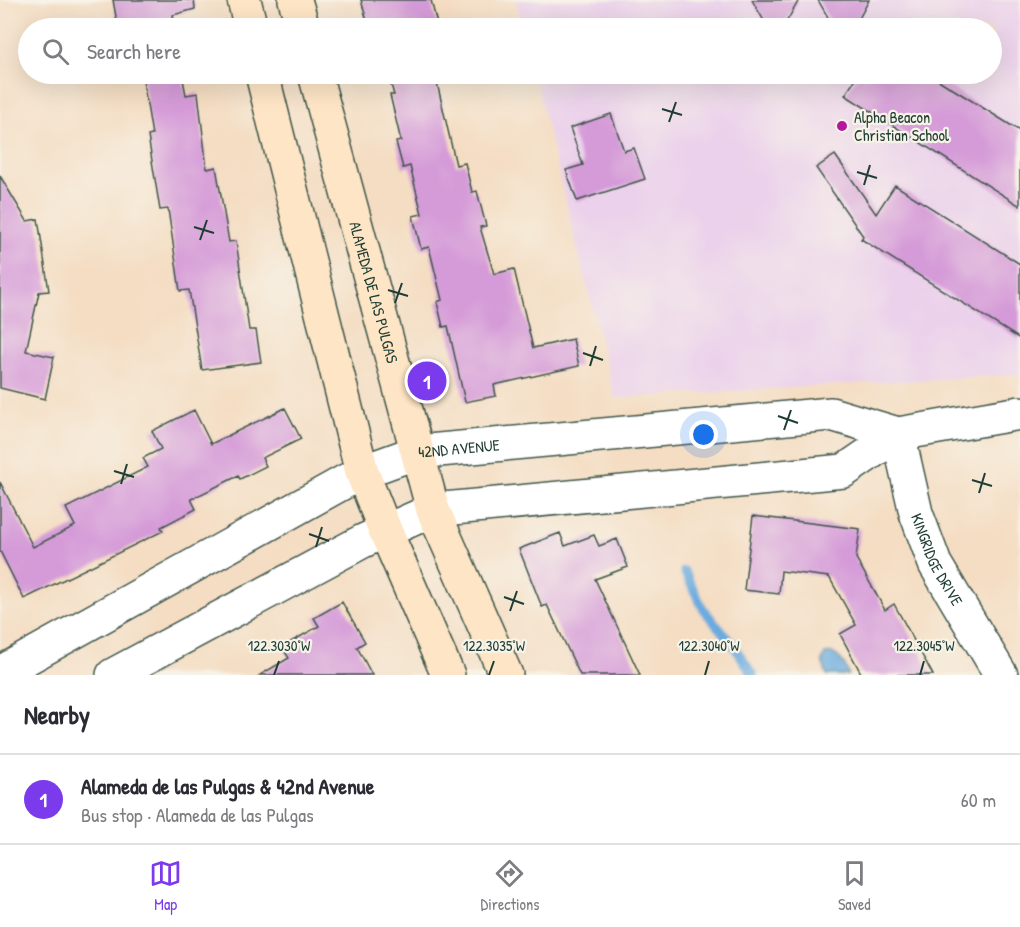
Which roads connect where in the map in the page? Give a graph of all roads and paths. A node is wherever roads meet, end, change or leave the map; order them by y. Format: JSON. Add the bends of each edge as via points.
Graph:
{"nodes":[{"id":1,"x":244,"y":0,"type":"edge"},
{"id":2,"x":295,"y":0,"type":"edge"},
{"id":3,"x":248,"y":18,"type":"edge"},
{"id":4,"x":300,"y":18,"type":"edge"},
{"id":5,"x":265,"y":84,"type":"edge"},
{"id":6,"x":318,"y":84,"type":"edge"},
{"id":7,"x":1020,"y":413,"type":"edge"},
{"id":8,"x":898,"y":434,"type":"junction"},
{"id":9,"x":417,"y":452,"type":"junction"},
{"id":10,"x":362,"y":472,"type":"junction"},
{"id":11,"x":433,"y":510,"type":"junction"},
{"id":12,"x":385,"y":530,"type":"junction"},
{"id":13,"x":0,"y":673,"type":"edge"},
{"id":14,"x":113,"y":675,"type":"edge"},
{"id":15,"x":448,"y":675,"type":"edge"},
{"id":16,"x":506,"y":675,"type":"edge"},
{"id":17,"x":1001,"y":675,"type":"edge"}],
"edges":[{"from":1,"to":3,"type":"main road"},
{"from":2,"to":4,"type":"main road"},
{"from":5,"to":10,"type":"main road"},
{"from":6,"to":9,"type":"main road","name":"ALAMEDA DE LAS PULGAS"},
{"from":7,"to":8,"type":"street","name":"42ND AVENUE"},
{"from":8,"to":9,"type":"street","name":"42ND AVENUE","via":[[831,414]]},
{"from":8,"to":11,"type":"street","name":"42ND AVENUE","via":[[844,471]]},
{"from":8,"to":17,"type":"street","name":"KINGRIDGE DRIVE","via":[[916,513],[935,564]]},
{"from":9,"to":10,"type":"street","name":"42ND AVENUE"},
{"from":9,"to":11,"type":"main road","name":"ALAMEDA DE LAS PULGAS"},
{"from":10,"to":12,"type":"main road"},
{"from":10,"to":13,"type":"street","name":"42ND AVENUE"},
{"from":11,"to":12,"type":"street","name":"42ND AVENUE"},
{"from":11,"to":16,"type":"main road","name":"ALAMEDA DE LAS PULGAS"},
{"from":12,"to":14,"type":"street","name":"42ND AVENUE"},
{"from":12,"to":15,"type":"main road"}]}
